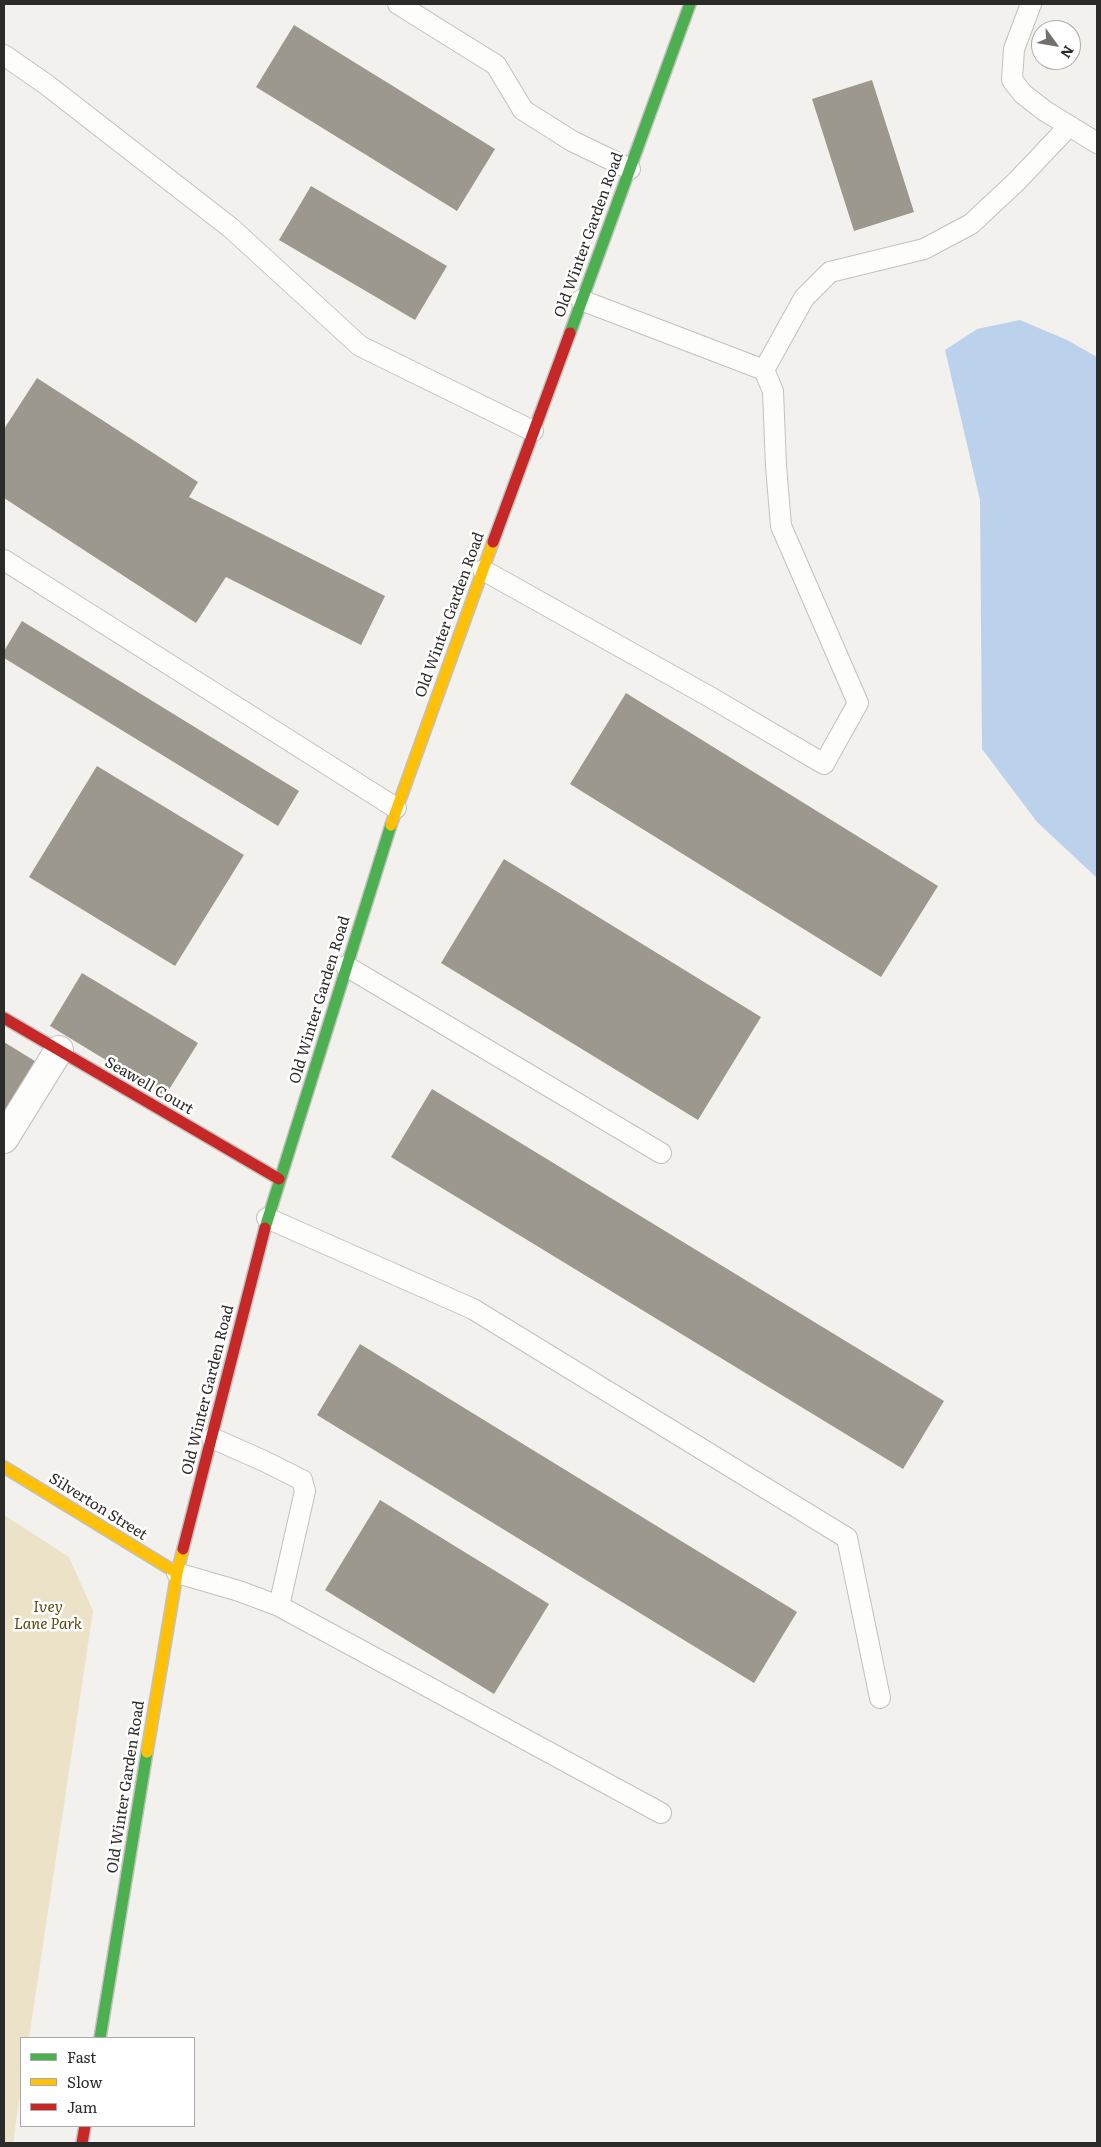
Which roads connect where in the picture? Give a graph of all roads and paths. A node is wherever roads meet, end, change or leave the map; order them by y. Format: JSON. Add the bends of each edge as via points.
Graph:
{"nodes":[{"id":1,"x":398,"y":4,"type":"edge"},
{"id":2,"x":690,"y":4,"type":"edge"},
{"id":3,"x":1031,"y":4,"type":"edge"},
{"id":4,"x":4,"y":55,"type":"edge"},
{"id":5,"x":1068,"y":126,"type":"junction"},
{"id":6,"x":1097,"y":142,"type":"edge"},
{"id":7,"x":630,"y":169,"type":"junction"},
{"id":8,"x":582,"y":300,"type":"junction"},
{"id":9,"x":764,"y":370,"type":"junction"},
{"id":10,"x":533,"y":431,"type":"junction"},
{"id":11,"x":4,"y":560,"type":"edge"},
{"id":12,"x":483,"y":570,"type":"junction"},
{"id":13,"x":396,"y":808,"type":"junction"},
{"id":14,"x":346,"y":966,"type":"junction"},
{"id":15,"x":4,"y":1018,"type":"edge"},
{"id":16,"x":59,"y":1050,"type":"junction"},
{"id":17,"x":4,"y":1138,"type":"edge"},
{"id":18,"x":661,"y":1153,"type":"dead end"},
{"id":19,"x":279,"y":1179,"type":"junction"},
{"id":20,"x":267,"y":1218,"type":"junction"},
{"id":21,"x":212,"y":1438,"type":"junction"},
{"id":22,"x":4,"y":1467,"type":"edge"},
{"id":23,"x":177,"y":1573,"type":"junction"},
{"id":24,"x":279,"y":1606,"type":"junction"},
{"id":25,"x":880,"y":1698,"type":"dead end"},
{"id":26,"x":661,"y":1813,"type":"dead end"},
{"id":27,"x":100,"y":2037,"type":"edge"},
{"id":28,"x":85,"y":2127,"type":"edge"},
{"id":29,"x":82,"y":2143,"type":"edge"}],
"edges":[{"from":1,"to":7,"type":"lane","via":[[496,65],[523,110],[572,141]]},
{"from":2,"to":7,"type":"main road","name":"Old Winter Garden Road"},
{"from":3,"to":5,"type":"lane","via":[[1014,49],[1012,80],[1022,94]]},
{"from":4,"to":10,"type":"lane","via":[[231,228],[360,346]]},
{"from":5,"to":6,"type":"lane"},
{"from":5,"to":9,"type":"lane","via":[[1017,182],[971,224],[924,249],[830,272],[804,298]]},
{"from":7,"to":8,"type":"main road","name":"Old Winter Garden Road"},
{"from":8,"to":9,"type":"lane"},
{"from":8,"to":10,"type":"main road","name":"Old Winter Garden Road"},
{"from":9,"to":12,"type":"lane","via":[[773,391],[781,526],[858,703],[824,764],[710,696]]},
{"from":10,"to":12,"type":"main road","name":"Old Winter Garden Road"},
{"from":11,"to":13,"type":"lane"},
{"from":12,"to":13,"type":"main road","name":"Old Winter Garden Road"},
{"from":13,"to":14,"type":"main road","name":"Old Winter Garden Road"},
{"from":14,"to":18,"type":"lane"},
{"from":14,"to":19,"type":"main road","name":"Old Winter Garden Road"},
{"from":15,"to":16,"type":"main road","name":"Seawell Court"},
{"from":16,"to":17,"type":"street"},
{"from":16,"to":19,"type":"main road","name":"Seawell Court"},
{"from":19,"to":20,"type":"main road","name":"Old Winter Garden Road"},
{"from":20,"to":21,"type":"main road","name":"Old Winter Garden Road"},
{"from":20,"to":25,"type":"lane","via":[[473,1309],[847,1538]]},
{"from":21,"to":23,"type":"main road","name":"Old Winter Garden Road"},
{"from":21,"to":24,"type":"lane","via":[[302,1480],[305,1491]]},
{"from":22,"to":23,"type":"main road","name":"Silverton Street"},
{"from":23,"to":24,"type":"lane"},
{"from":23,"to":27,"type":"main road","name":"Old Winter Garden Road"},
{"from":24,"to":26,"type":"lane"},
{"from":28,"to":29,"type":"main road"}]}
